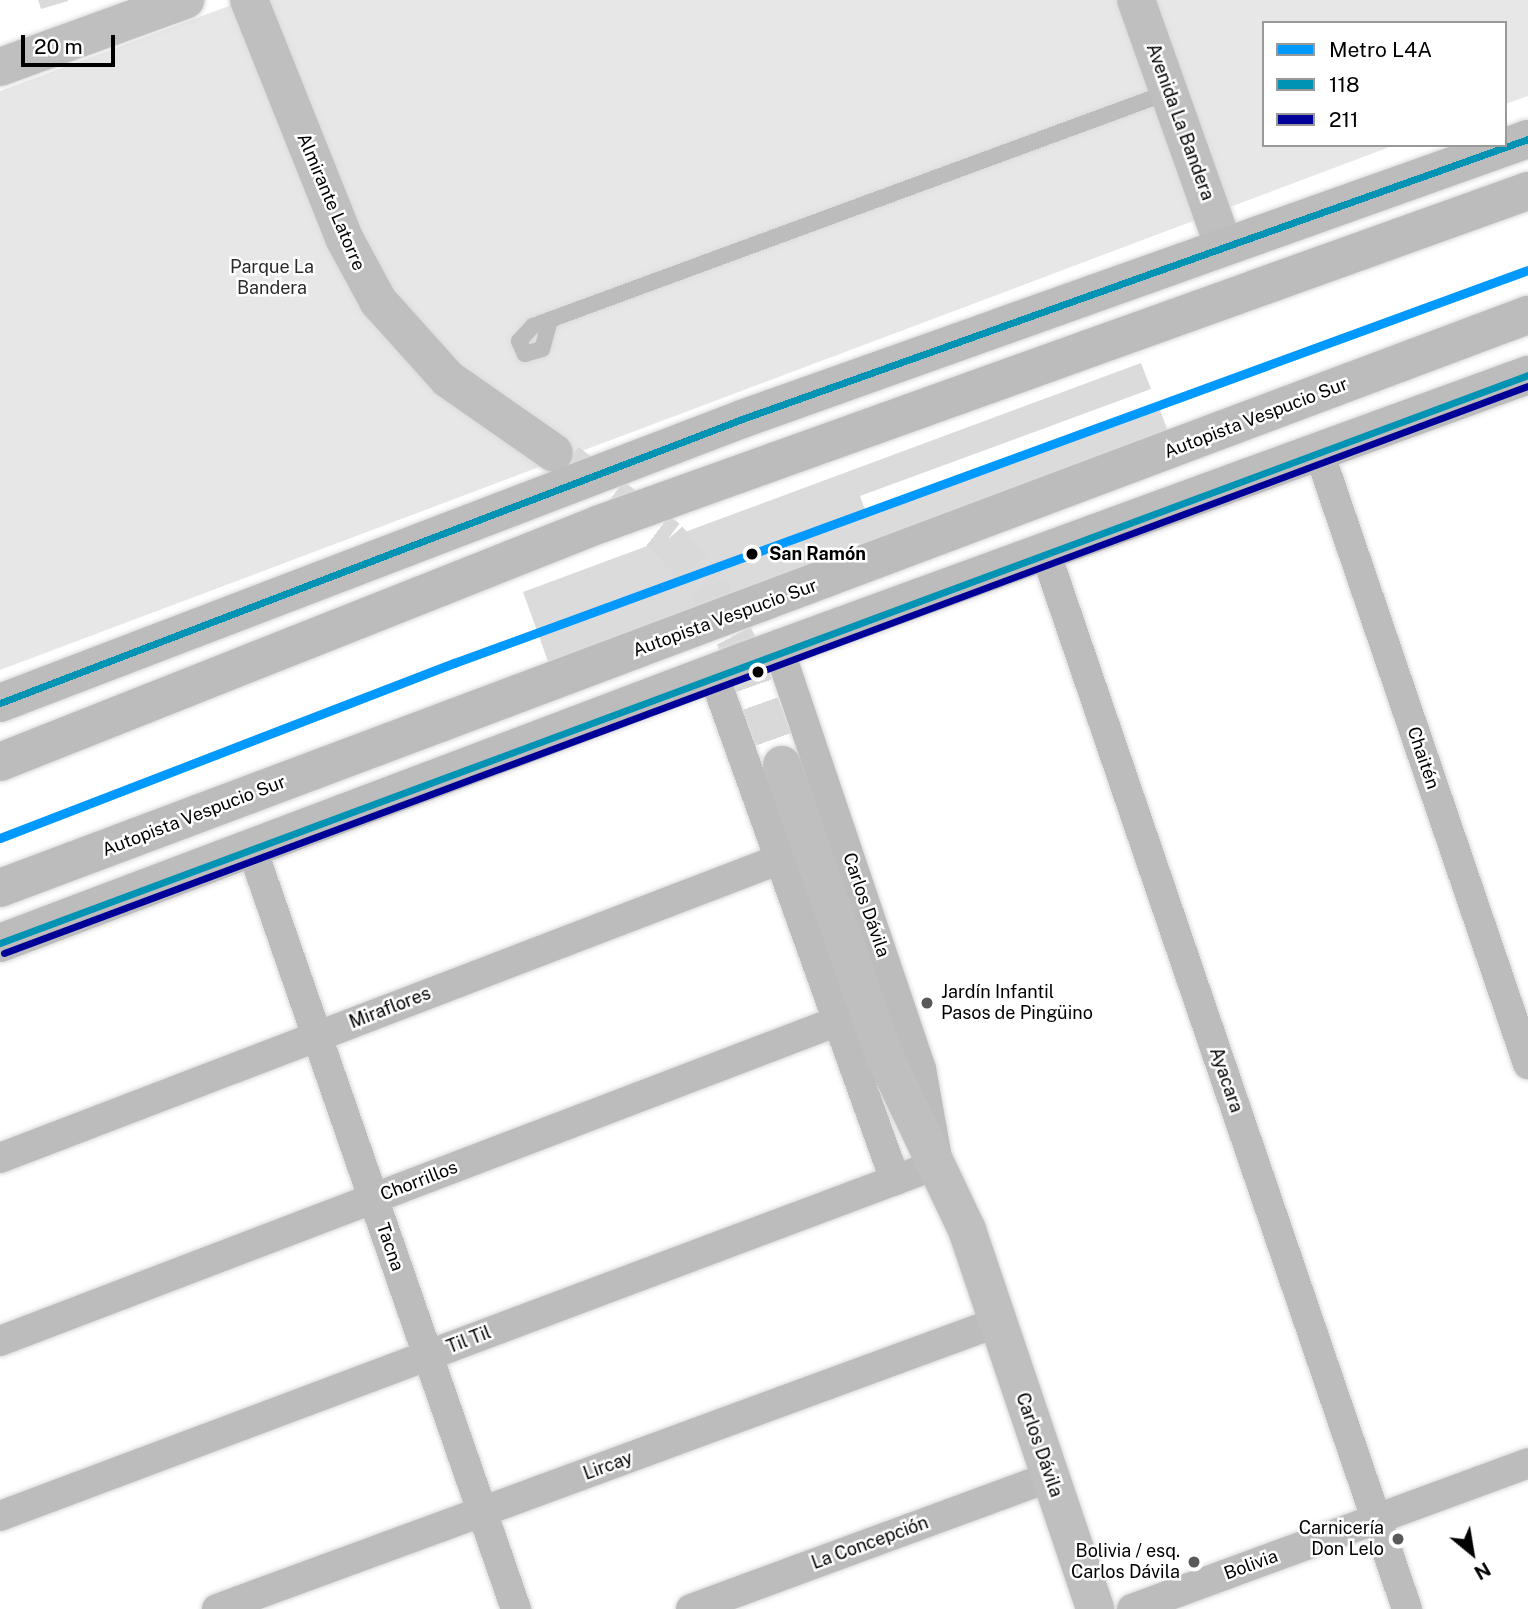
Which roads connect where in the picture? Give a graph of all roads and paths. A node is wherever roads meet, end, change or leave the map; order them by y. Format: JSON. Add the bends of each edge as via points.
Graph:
{"nodes":[{"id":1,"x":185,"y":0,"type":"edge"},
{"id":2,"x":249,"y":0,"type":"edge"},
{"id":3,"x":1136,"y":0,"type":"edge"},
{"id":4,"x":0,"y":68,"type":"edge"},
{"id":5,"x":1169,"y":92,"type":"junction"},
{"id":6,"x":1527,"y":139,"type":"edge"},
{"id":7,"x":1507,"y":146,"type":"edge"},
{"id":8,"x":1504,"y":147,"type":"edge"},
{"id":9,"x":1528,"y":191,"type":"edge"},
{"id":10,"x":1223,"y":244,"type":"junction"},
{"id":11,"x":1528,"y":315,"type":"edge"},
{"id":12,"x":550,"y":320,"type":"dead end"},
{"id":13,"x":1528,"y":375,"type":"edge"},
{"id":14,"x":1319,"y":452,"type":"junction"},
{"id":15,"x":554,"y":453,"type":"tunnel mouth"},
{"id":16,"x":1045,"y":551,"type":"junction"},
{"id":17,"x":779,"y":649,"type":"junction"},
{"id":18,"x":713,"y":673,"type":"junction"},
{"id":19,"x":0,"y":703,"type":"edge"},
{"id":20,"x":0,"y":762,"type":"edge"},
{"id":21,"x":782,"y":765,"type":"tunnel mouth"},
{"id":22,"x":251,"y":846,"type":"junction"},
{"id":23,"x":780,"y":859,"type":"junction"},
{"id":24,"x":0,"y":888,"type":"edge"},
{"id":25,"x":0,"y":943,"type":"edge"},
{"id":26,"x":838,"y":1021,"type":"junction"},
{"id":27,"x":317,"y":1036,"type":"junction"},
{"id":28,"x":1528,"y":1064,"type":"edge"},
{"id":29,"x":0,"y":1158,"type":"edge"},
{"id":30,"x":938,"y":1164,"type":"junction"},
{"id":31,"x":895,"y":1180,"type":"junction"},
{"id":32,"x":373,"y":1199,"type":"junction"},
{"id":33,"x":998,"y":1322,"type":"junction"},
{"id":34,"x":0,"y":1341,"type":"edge"},
{"id":35,"x":428,"y":1355,"type":"junction"},
{"id":36,"x":1528,"y":1464,"type":"edge"},
{"id":37,"x":1050,"y":1477,"type":"junction"},
{"id":38,"x":482,"y":1512,"type":"junction"},
{"id":39,"x":0,"y":1516,"type":"edge"},
{"id":40,"x":1376,"y":1519,"type":"junction"},
{"id":41,"x":217,"y":1609,"type":"edge"},
{"id":42,"x":516,"y":1609,"type":"edge"},
{"id":43,"x":691,"y":1609,"type":"edge"},
{"id":44,"x":1095,"y":1609,"type":"edge"},
{"id":45,"x":1132,"y":1609,"type":"edge"},
{"id":46,"x":1407,"y":1609,"type":"edge"}],
"edges":[{"from":1,"to":4,"type":"street"},
{"from":2,"to":15,"type":"street","name":"Almirante Latorre","via":[[344,238],[378,301],[448,379]]},
{"from":3,"to":5,"type":"street","name":"Avenida La Bandera"},
{"from":5,"to":10,"type":"street","name":"Avenida La Bandera"},
{"from":5,"to":12,"type":"lane"},
{"from":6,"to":7,"type":"main road"},
{"from":8,"to":10,"type":"main road"},
{"from":9,"to":20,"type":"main road","via":[[600,524]]},
{"from":10,"to":19,"type":"main road","via":[[729,424]]},
{"from":11,"to":24,"type":"main road","name":"Autopista Vespucio Sur"},
{"from":13,"to":14,"type":"main road"},
{"from":14,"to":16,"type":"main road"},
{"from":14,"to":28,"type":"street","name":"Chaitén"},
{"from":16,"to":17,"type":"main road"},
{"from":16,"to":40,"type":"street","name":"Ayacara"},
{"from":17,"to":18,"type":"main road"},
{"from":17,"to":30,"type":"street","name":"Carlos Dávila","via":[[921,1069]]},
{"from":18,"to":22,"type":"main road"},
{"from":18,"to":23,"type":"street"},
{"from":21,"to":30,"type":"street","name":"Carlos Dávila","via":[[884,1055]]},
{"from":22,"to":25,"type":"main road"},
{"from":22,"to":27,"type":"street","name":"Tacna"},
{"from":23,"to":26,"type":"street"},
{"from":23,"to":27,"type":"street","name":"Miraflores"},
{"from":26,"to":31,"type":"street"},
{"from":26,"to":32,"type":"street","name":"Chorrillos"},
{"from":27,"to":29,"type":"street","name":"Miraflores"},
{"from":27,"to":32,"type":"street","name":"Tacna"},
{"from":30,"to":31,"type":"street","name":"Til Til"},
{"from":30,"to":33,"type":"street","name":"Carlos Dávila"},
{"from":31,"to":35,"type":"street","name":"Til Til"},
{"from":32,"to":34,"type":"street","name":"Chorrillos"},
{"from":32,"to":35,"type":"street","name":"Tacna"},
{"from":33,"to":37,"type":"street","name":"Carlos Dávila"},
{"from":33,"to":38,"type":"street","name":"Lircay"},
{"from":35,"to":38,"type":"street","name":"Tacna"},
{"from":35,"to":39,"type":"street","name":"Til Til"},
{"from":36,"to":40,"type":"street","name":"Bolivia"},
{"from":37,"to":43,"type":"street","name":"La Concepción"},
{"from":37,"to":44,"type":"street","name":"Carlos Dávila"},
{"from":38,"to":41,"type":"street","name":"Lircay"},
{"from":38,"to":42,"type":"street","name":"Tacna"},
{"from":40,"to":45,"type":"street","name":"Bolivia"},
{"from":40,"to":46,"type":"street","name":"Ayacara"}]}
